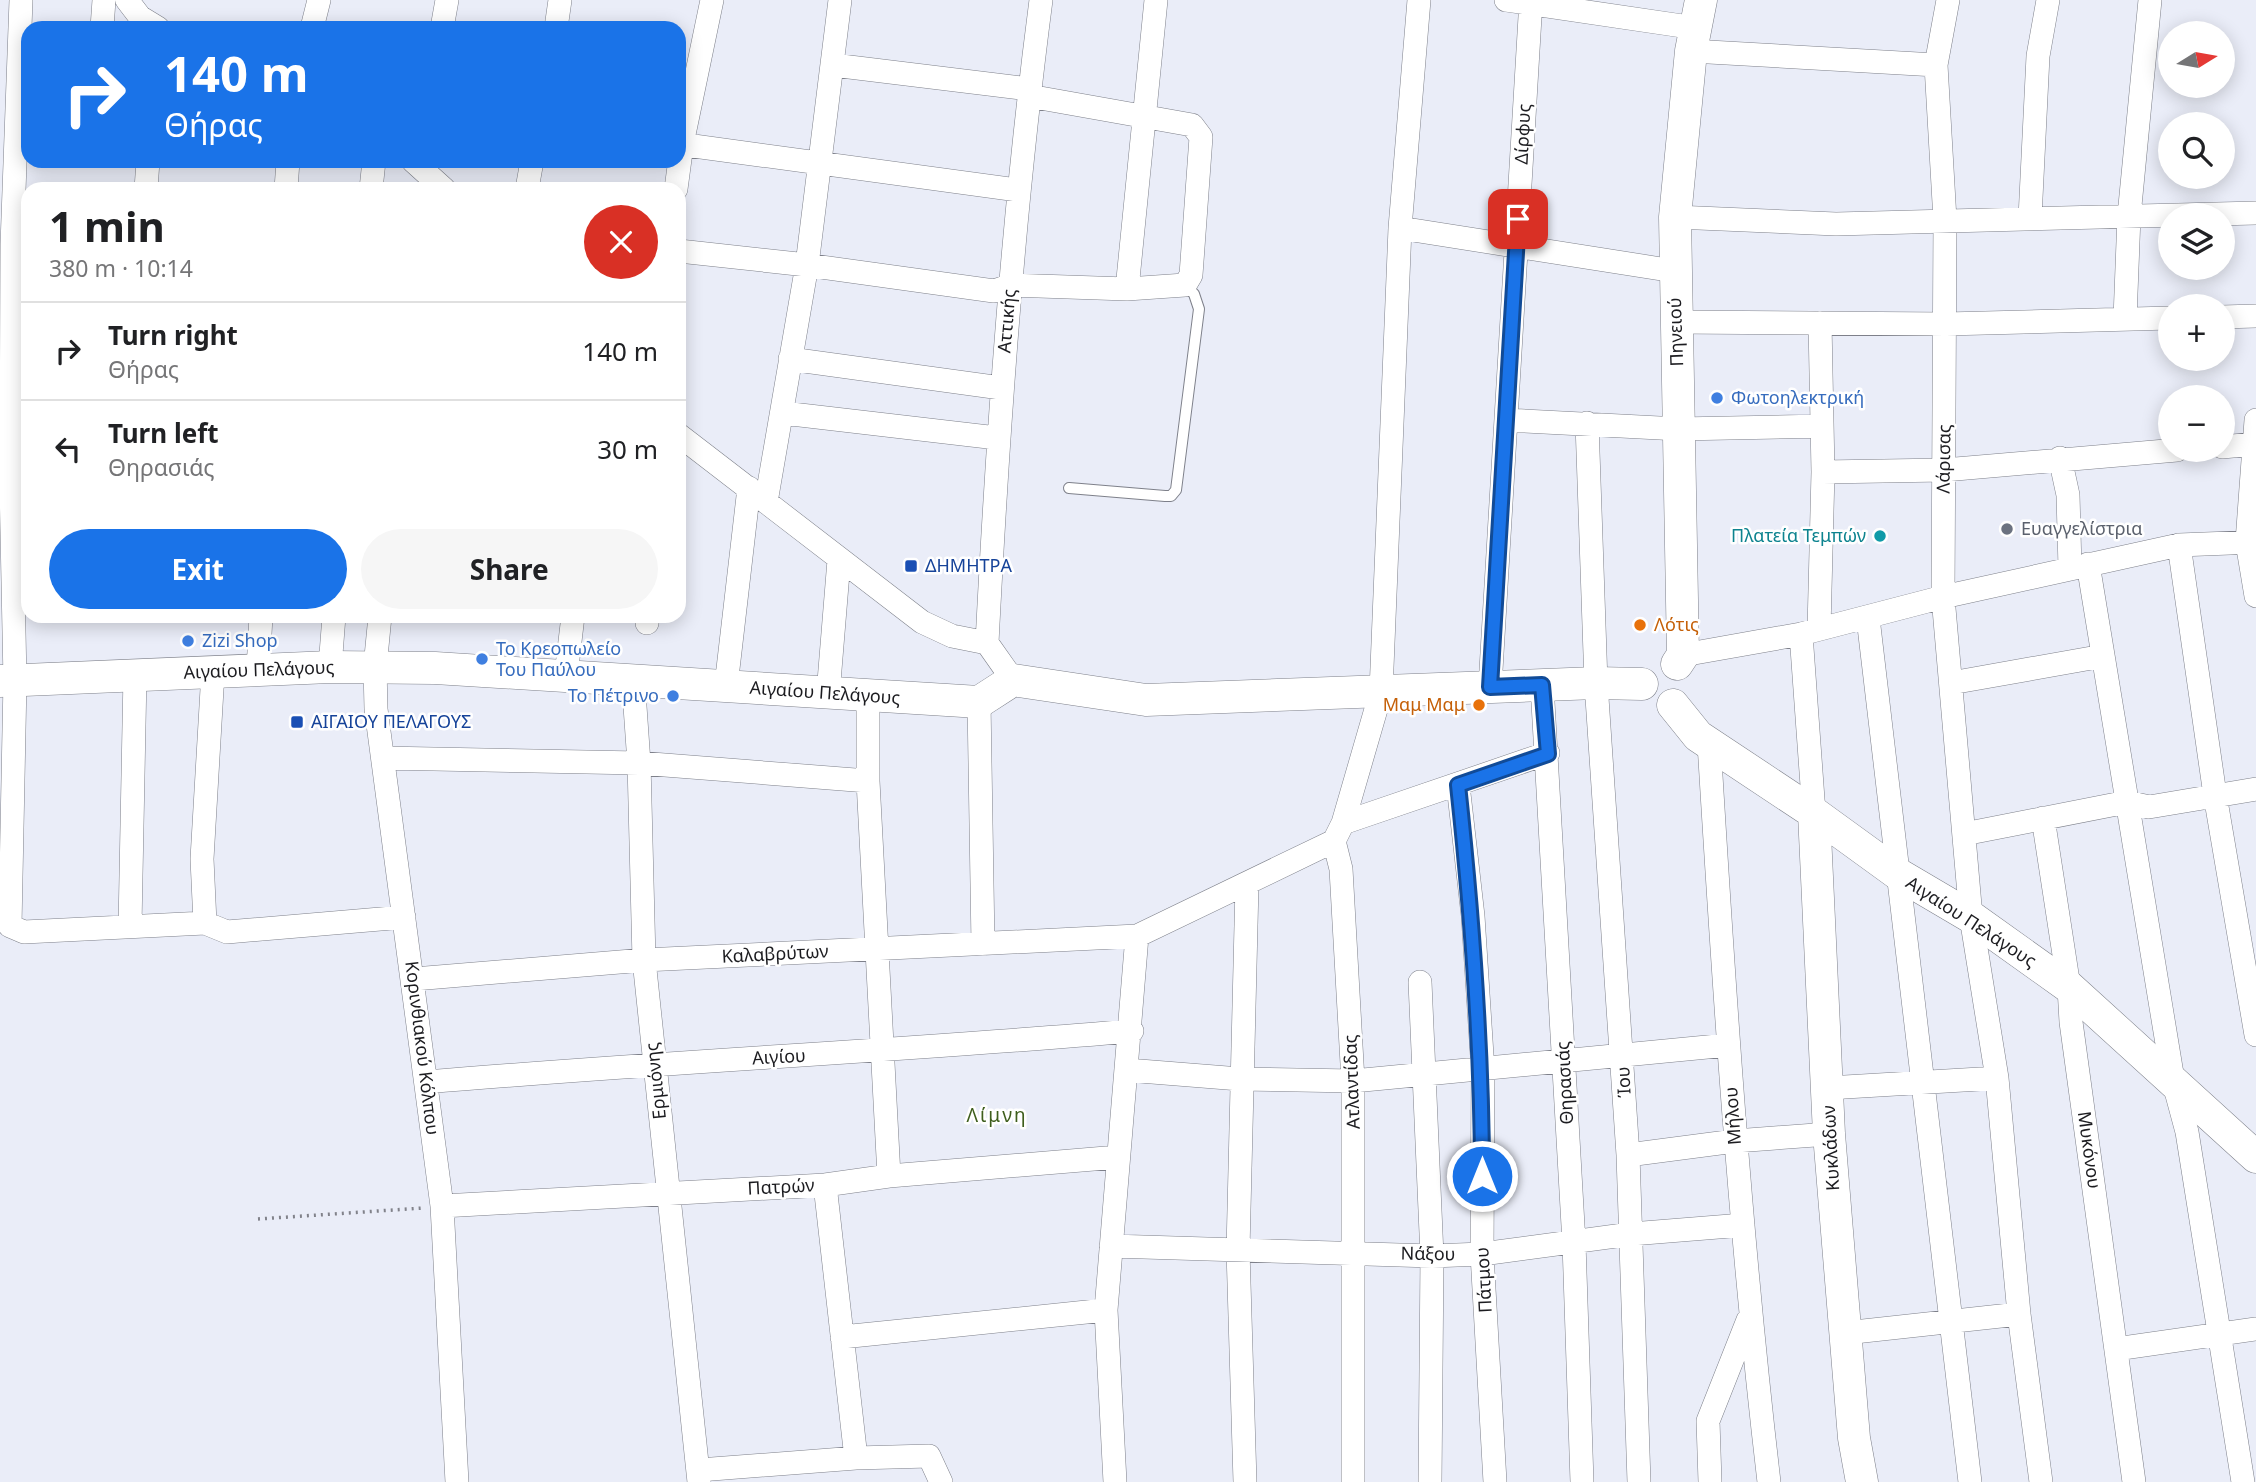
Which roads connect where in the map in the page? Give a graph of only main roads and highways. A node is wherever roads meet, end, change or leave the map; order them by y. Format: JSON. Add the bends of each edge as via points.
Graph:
{"nodes":[{"id":1,"x":1696,"y":26,"type":"edge"},
{"id":2,"x":1680,"y":660,"type":"junction"},
{"id":3,"x":8,"y":681,"type":"edge"},
{"id":4,"x":1642,"y":684,"type":"junction"},
{"id":5,"x":1673,"y":705,"type":"junction"},
{"id":6,"x":1814,"y":813,"type":"junction"},
{"id":7,"x":2255,"y":1151,"type":"edge"},
{"id":8,"x":1863,"y":1482,"type":"edge"}],
"edges":[{"from":1,"to":2,"type":"main road","name":"Πηνειού","via":[[1675,217]]},
{"from":2,"to":4,"type":"main road","via":[[1653,664],[1644,672]]},
{"from":2,"to":5,"type":"main road","name":"Πηνειού","via":[[1687,683],[1684,696]]},
{"from":3,"to":4,"type":"main road","name":"Αιγαίου Πελάγους","via":[[374,667],[633,678],[979,702],[1013,680],[1146,699]]},
{"from":4,"to":5,"type":"main road","via":[[1645,696],[1654,704]]},
{"from":5,"to":6,"type":"main road","name":"Αιγαίου Πελάγους","via":[[1694,733]]},
{"from":6,"to":7,"type":"main road","name":"Αιγαίου Πελάγους","via":[[2069,987]]},
{"from":6,"to":8,"type":"main road","name":"Κυκλάδων","via":[[1829,1134],[1854,1438]]}]}
